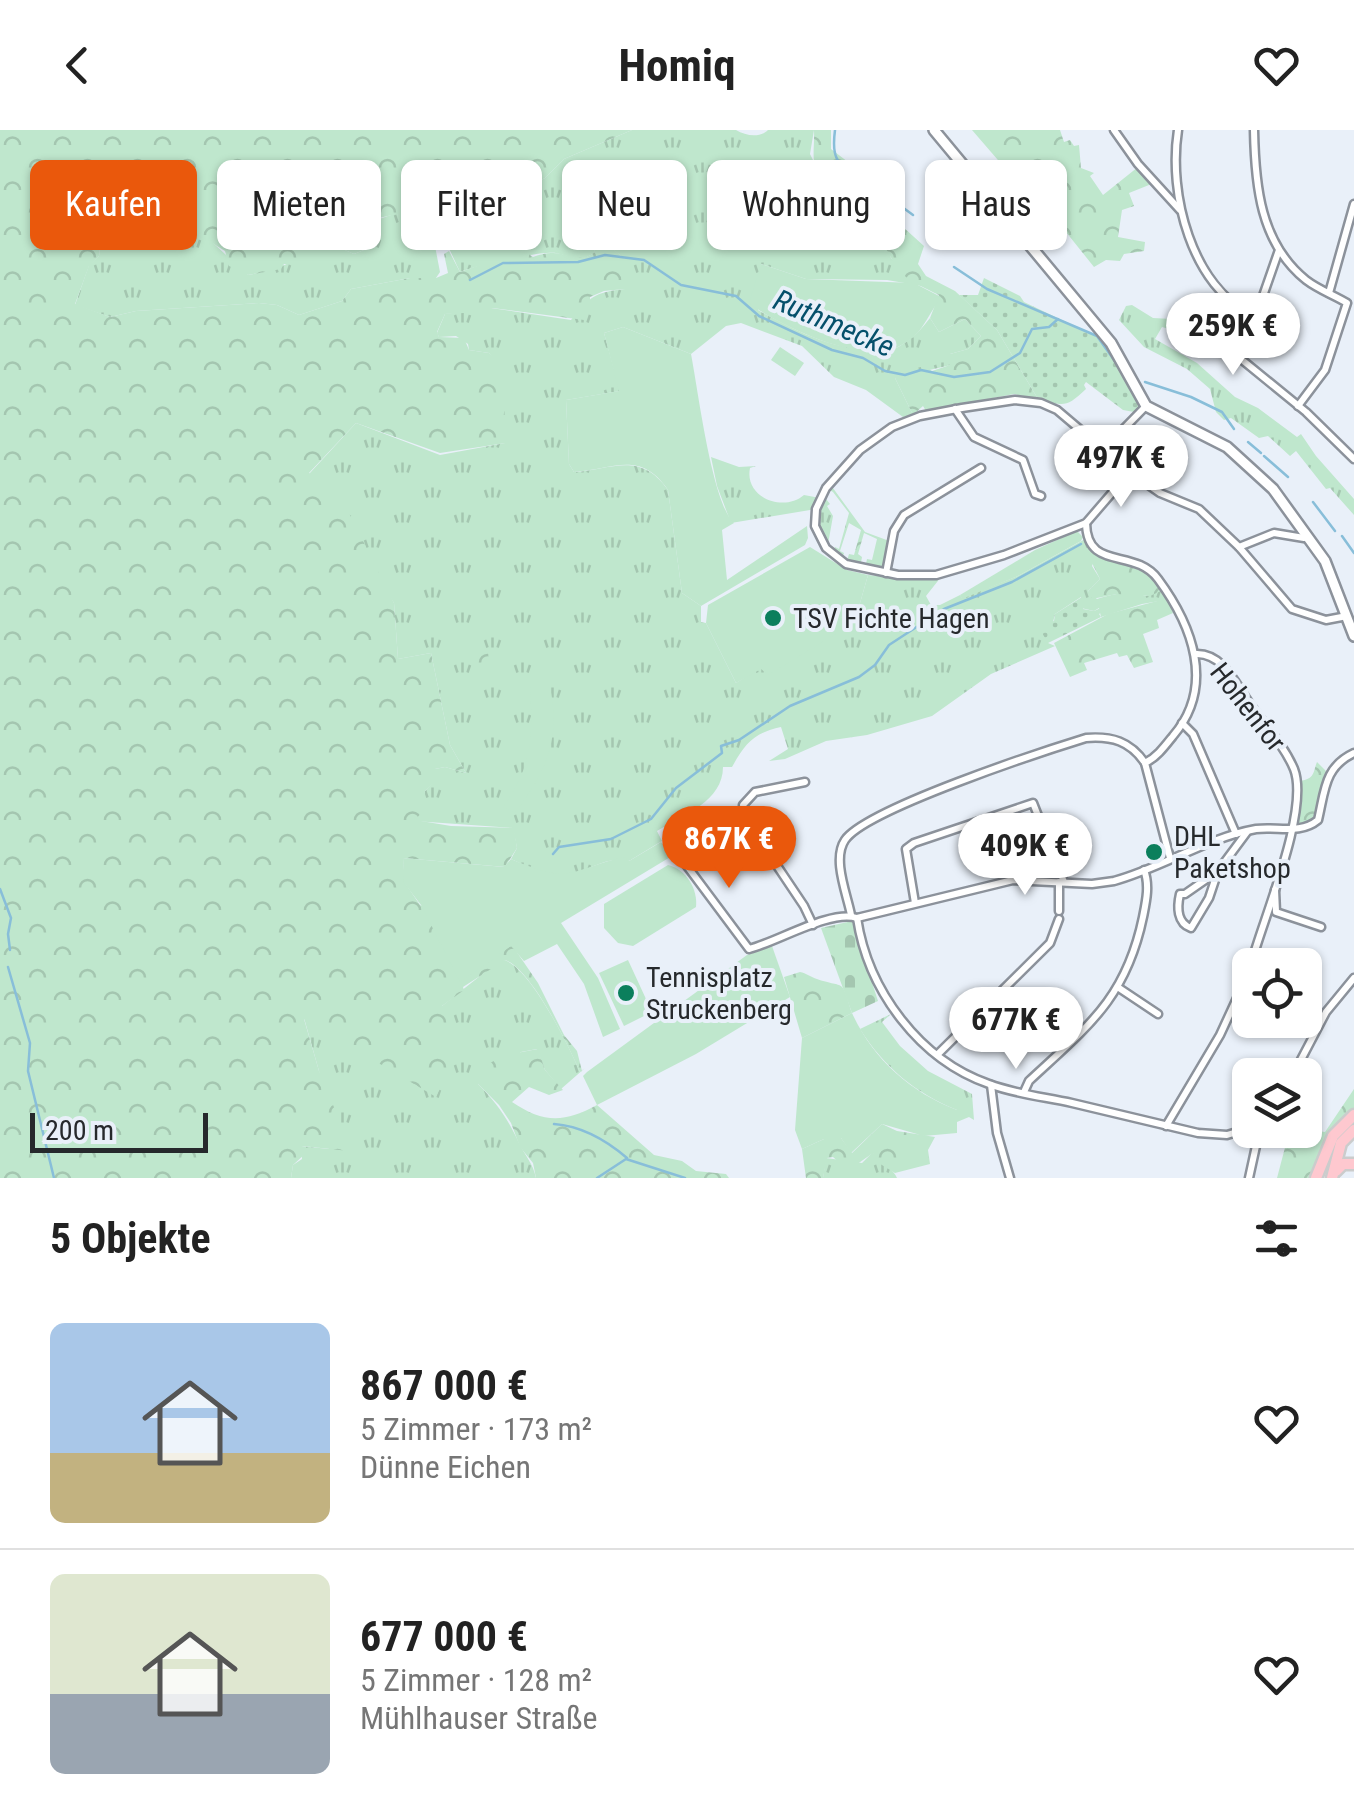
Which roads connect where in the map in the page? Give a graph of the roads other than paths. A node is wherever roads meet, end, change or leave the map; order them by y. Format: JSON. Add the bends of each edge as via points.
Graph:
{"nodes":[{"id":1,"x":934,"y":130,"type":"edge"},
{"id":2,"x":1114,"y":130,"type":"edge"},
{"id":3,"x":1178,"y":130,"type":"edge"},
{"id":4,"x":1254,"y":130,"type":"edge"},
{"id":5,"x":1354,"y":204,"type":"edge"},
{"id":6,"x":1181,"y":211,"type":"junction"},
{"id":7,"x":1279,"y":250,"type":"junction"},
{"id":8,"x":1329,"y":293,"type":"junction"},
{"id":9,"x":1254,"y":318,"type":"junction"},
{"id":10,"x":1146,"y":406,"type":"junction"},
{"id":11,"x":1298,"y":406,"type":"junction"},
{"id":12,"x":956,"y":409,"type":"junction"},
{"id":13,"x":1104,"y":449,"type":"junction"},
{"id":14,"x":1354,"y":459,"type":"edge"},
{"id":15,"x":982,"y":468,"type":"dead end"},
{"id":16,"x":1130,"y":472,"type":"junction"},
{"id":17,"x":1040,"y":496,"type":"dead end"},
{"id":18,"x":1086,"y":523,"type":"junction"},
{"id":19,"x":1308,"y":534,"type":"junction"},
{"id":20,"x":1238,"y":548,"type":"junction"},
{"id":21,"x":886,"y":573,"type":"junction"},
{"id":22,"x":1347,"y":616,"type":"junction"},
{"id":23,"x":1354,"y":636,"type":"edge"},
{"id":24,"x":1196,"y":654,"type":"junction"},
{"id":25,"x":1182,"y":723,"type":"junction"},
{"id":26,"x":1354,"y":753,"type":"edge"},
{"id":27,"x":1145,"y":762,"type":"junction"},
{"id":28,"x":805,"y":782,"type":"dead end"},
{"id":29,"x":1292,"y":828,"type":"junction"},
{"id":30,"x":1247,"y":832,"type":"junction"},
{"id":31,"x":1236,"y":834,"type":"junction"},
{"id":32,"x":681,"y":858,"type":"dead end"},
{"id":33,"x":1170,"y":858,"type":"junction"},
{"id":34,"x":1144,"y":870,"type":"junction"},
{"id":35,"x":1218,"y":871,"type":"junction"},
{"id":36,"x":1061,"y":882,"type":"junction"},
{"id":37,"x":1274,"y":889,"type":"junction"},
{"id":38,"x":916,"y":903,"type":"junction"},
{"id":39,"x":854,"y":917,"type":"junction"},
{"id":40,"x":813,"y":925,"type":"junction"},
{"id":41,"x":1321,"y":927,"type":"dead end"},
{"id":42,"x":1256,"y":948,"type":"edge"},
{"id":43,"x":1354,"y":978,"type":"edge"},
{"id":44,"x":1119,"y":988,"type":"junction"},
{"id":45,"x":1232,"y":1010,"type":"edge"},
{"id":46,"x":1158,"y":1014,"type":"dead end"},
{"id":47,"x":936,"y":1055,"type":"junction"},
{"id":48,"x":1303,"y":1058,"type":"edge"},
{"id":49,"x":991,"y":1085,"type":"junction"},
{"id":50,"x":1024,"y":1092,"type":"junction"},
{"id":51,"x":1351,"y":1123,"type":"edge"},
{"id":52,"x":1166,"y":1126,"type":"junction"},
{"id":53,"x":1232,"y":1133,"type":"edge"},
{"id":54,"x":1256,"y":1148,"type":"edge"},
{"id":55,"x":1354,"y":1164,"type":"edge"},
{"id":56,"x":1334,"y":1175,"type":"edge"},
{"id":57,"x":1010,"y":1178,"type":"edge"},
{"id":58,"x":1249,"y":1178,"type":"edge"},
{"id":59,"x":1316,"y":1178,"type":"edge"}],
"edges":[{"from":1,"to":10,"type":"main road","via":[[1111,344]]},
{"from":2,"to":6,"type":"street"},
{"from":3,"to":6,"type":"street"},
{"from":4,"to":7,"type":"street","via":[[1259,201]]},
{"from":5,"to":8,"type":"street"},
{"from":6,"to":9,"type":"street","via":[[1213,280]]},
{"from":7,"to":8,"type":"street","via":[[1306,280]]},
{"from":7,"to":9,"type":"street"},
{"from":8,"to":11,"type":"street","via":[[1347,310],[1322,376]]},
{"from":9,"to":11,"type":"street","via":[[1242,362]]},
{"from":10,"to":13,"type":"street"},
{"from":10,"to":19,"type":"main road","via":[[1238,456]]},
{"from":11,"to":14,"type":"street"},
{"from":12,"to":13,"type":"street","via":[[1041,403]]},
{"from":12,"to":17,"type":"street","via":[[974,437],[1023,460]]},
{"from":12,"to":21,"type":"street","via":[[892,427],[860,450],[818,504],[815,526],[830,552],[851,566]]},
{"from":13,"to":16,"type":"street"},
{"from":15,"to":21,"type":"street","via":[[904,515]]},
{"from":16,"to":18,"type":"street"},
{"from":16,"to":20,"type":"street","via":[[1199,509]]},
{"from":18,"to":21,"type":"street","via":[[936,575]]},
{"from":18,"to":24,"type":"street","via":[[1096,552],[1134,562],[1156,577]]},
{"from":19,"to":20,"type":"street","via":[[1274,533]]},
{"from":19,"to":22,"type":"main road"},
{"from":20,"to":22,"type":"street","via":[[1292,610],[1326,620]]},
{"from":22,"to":23,"type":"main road"},
{"from":24,"to":25,"type":"street","via":[[1196,684]]},
{"from":24,"to":29,"type":"street","name":"Hohenfor","via":[[1212,657],[1227,671],[1292,765],[1298,790]]},
{"from":25,"to":27,"type":"street"},
{"from":25,"to":31,"type":"street","via":[[1193,734]]},
{"from":26,"to":29,"type":"street","via":[[1327,776],[1316,822]]},
{"from":27,"to":33,"type":"street"},
{"from":27,"to":39,"type":"street","via":[[1126,743],[1086,738],[872,821],[846,840],[840,858]]},
{"from":28,"to":40,"type":"street","via":[[756,792],[743,806]]},
{"from":29,"to":30,"type":"street"},
{"from":29,"to":37,"type":"street","name":"Hohenfor"},
{"from":30,"to":31,"type":"street"},
{"from":30,"to":35,"type":"street"},
{"from":31,"to":33,"type":"street"},
{"from":32,"to":40,"type":"street","via":[[748,948]]},
{"from":33,"to":34,"type":"street"},
{"from":34,"to":36,"type":"street","via":[[1114,881]]},
{"from":34,"to":44,"type":"street","via":[[1138,939]]},
{"from":35,"to":35,"type":"street","via":[[1199,918],[1192,928],[1184,925],[1180,894]]},
{"from":36,"to":38,"type":"street","via":[[1013,880]]},
{"from":36,"to":38,"type":"street","via":[[1033,803],[906,849]]},
{"from":36,"to":47,"type":"street","via":[[1050,943]]},
{"from":37,"to":41,"type":"street","via":[[1276,912]]},
{"from":37,"to":42,"type":"street","name":"Hohenfor"},
{"from":38,"to":39,"type":"street"},
{"from":39,"to":40,"type":"street"},
{"from":39,"to":47,"type":"street","via":[[894,1011]]},
{"from":43,"to":48,"type":"street","via":[[1326,1012]]},
{"from":44,"to":46,"type":"street"},
{"from":44,"to":50,"type":"street"},
{"from":45,"to":52,"type":"street"},
{"from":47,"to":49,"type":"street"},
{"from":49,"to":50,"type":"street"},
{"from":49,"to":57,"type":"street"},
{"from":50,"to":52,"type":"street"},
{"from":51,"to":56,"type":"main road"},
{"from":51,"to":59,"type":"main road","via":[[1333,1136]]},
{"from":52,"to":53,"type":"street"},
{"from":54,"to":58,"type":"street"},
{"from":55,"to":56,"type":"main road","via":[[1343,1164]]}]}
